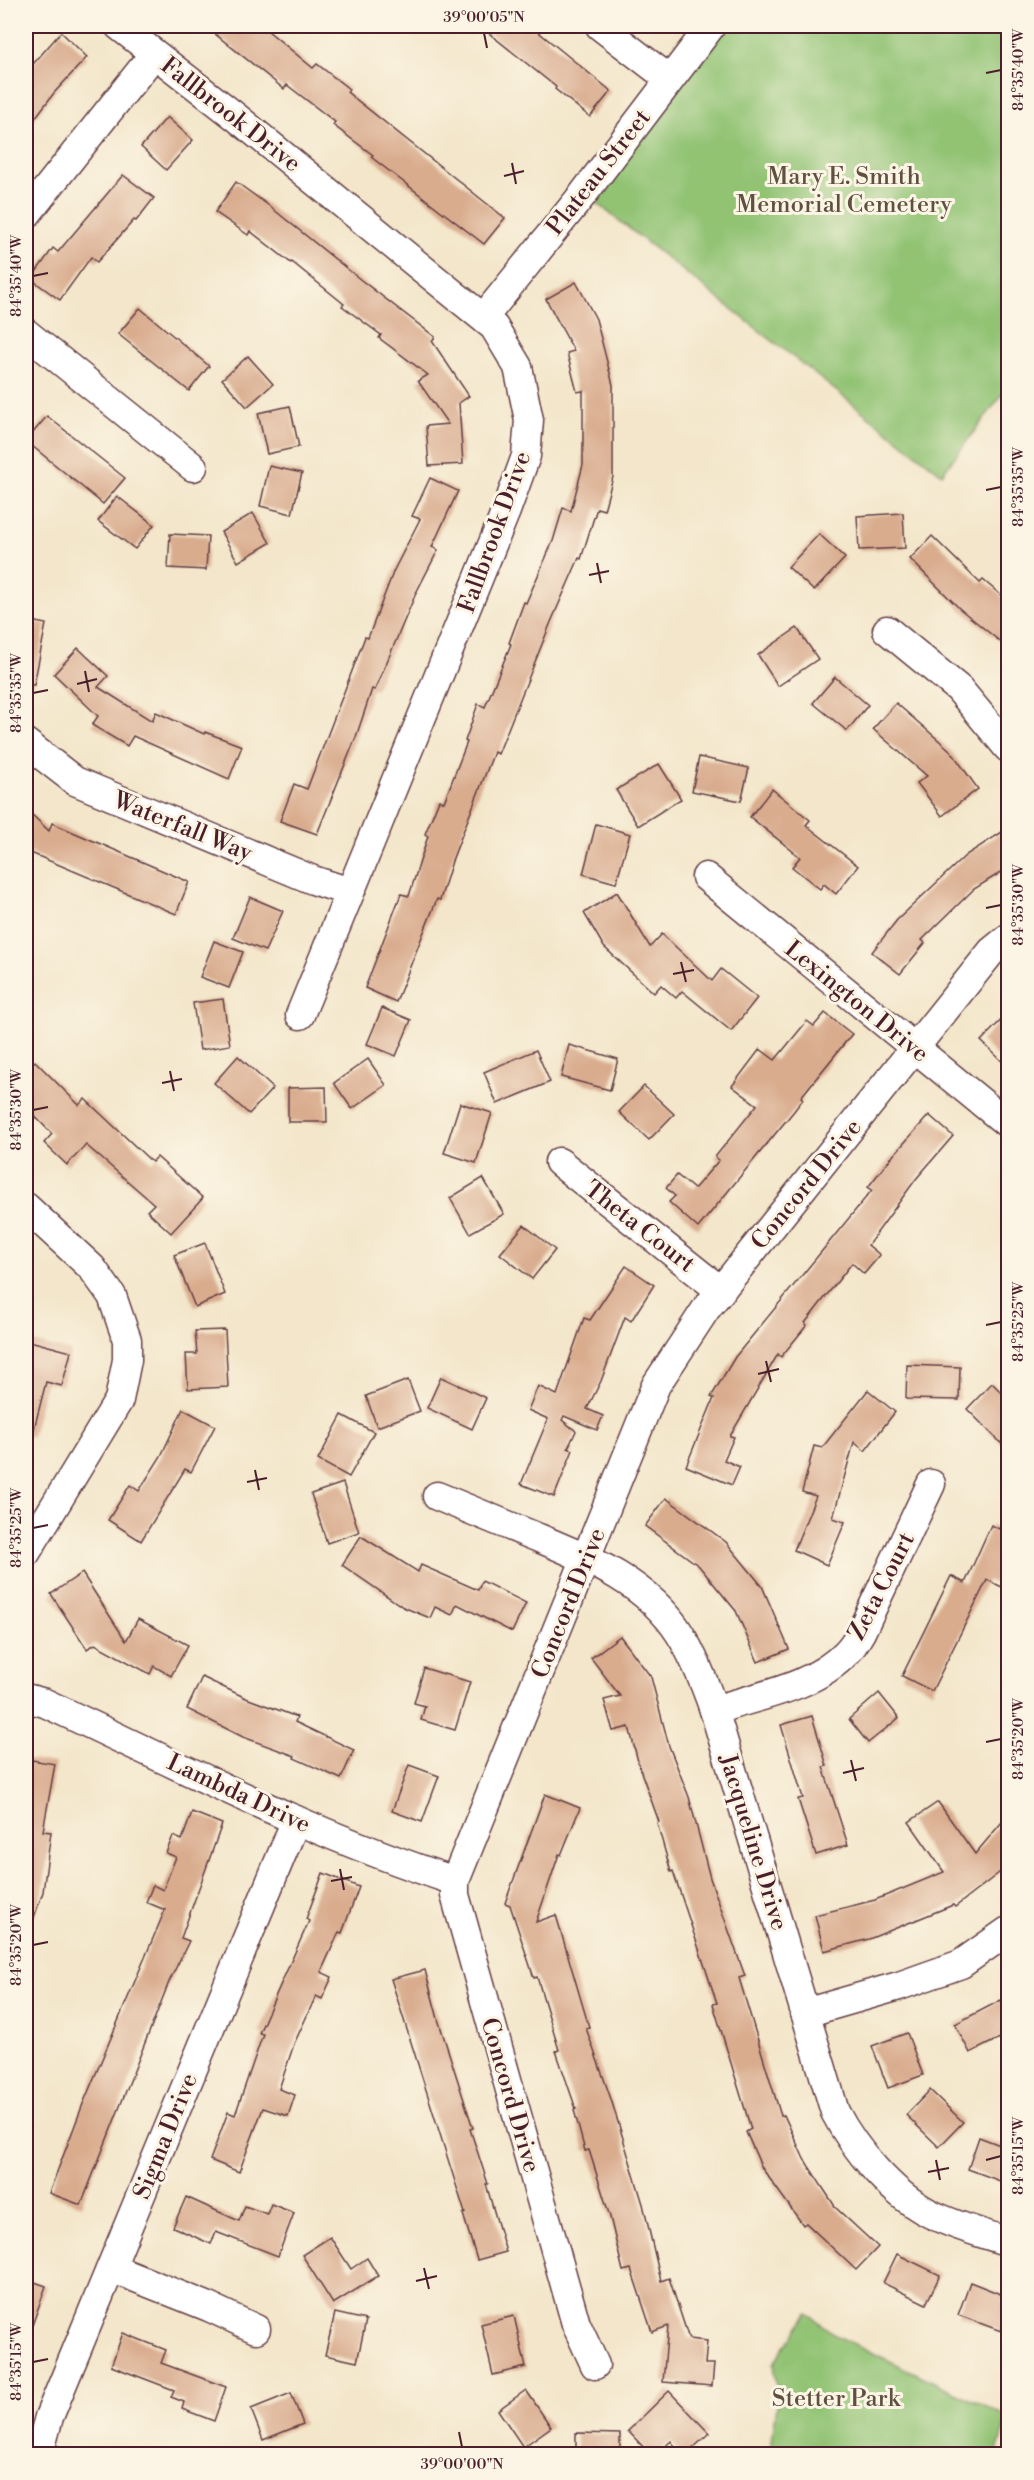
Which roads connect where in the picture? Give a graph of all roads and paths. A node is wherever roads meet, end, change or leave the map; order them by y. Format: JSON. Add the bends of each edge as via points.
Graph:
{"nodes":[{"id":1,"x":119,"y":26,"type":"edge"},
{"id":2,"x":600,"y":26,"type":"edge"},
{"id":3,"x":711,"y":26,"type":"edge"},
{"id":4,"x":154,"y":54,"type":"junction"},
{"id":5,"x":669,"y":78,"type":"junction"},
{"id":6,"x":26,"y":215,"type":"edge"},
{"id":7,"x":484,"y":317,"type":"junction"},
{"id":8,"x":26,"y":333,"type":"edge"},
{"id":9,"x":193,"y":467,"type":"dead end"},
{"id":10,"x":887,"y":630,"type":"dead end"},
{"id":11,"x":26,"y":743,"type":"edge"},
{"id":12,"x":1008,"y":748,"type":"edge"},
{"id":13,"x":706,"y":877,"type":"dead end"},
{"id":14,"x":350,"y":892,"type":"junction"},
{"id":15,"x":1008,"y":938,"type":"edge"},
{"id":16,"x":300,"y":1015,"type":"dead end"},
{"id":17,"x":915,"y":1048,"type":"junction"},
{"id":18,"x":1008,"y":1124,"type":"edge"},
{"id":19,"x":559,"y":1162,"type":"dead end"},
{"id":20,"x":26,"y":1207,"type":"edge"},
{"id":21,"x":721,"y":1291,"type":"junction"},
{"id":22,"x":931,"y":1484,"type":"dead end"},
{"id":23,"x":437,"y":1496,"type":"dead end"},
{"id":24,"x":26,"y":1553,"type":"edge"},
{"id":25,"x":586,"y":1558,"type":"junction"},
{"id":26,"x":26,"y":1698,"type":"edge"},
{"id":27,"x":714,"y":1710,"type":"junction"},
{"id":28,"x":296,"y":1820,"type":"junction"},
{"id":29,"x":455,"y":1881,"type":"junction"},
{"id":30,"x":1008,"y":1931,"type":"edge"},
{"id":31,"x":805,"y":2013,"type":"junction"},
{"id":32,"x":1008,"y":2242,"type":"edge"},
{"id":33,"x":111,"y":2268,"type":"junction"},
{"id":34,"x":256,"y":2329,"type":"dead end"},
{"id":35,"x":596,"y":2365,"type":"dead end"},
{"id":36,"x":39,"y":2454,"type":"edge"}],
"edges":[{"from":1,"to":4,"type":"street","name":"Fallbrook Drive"},
{"from":2,"to":5,"type":"street"},
{"from":3,"to":5,"type":"street","name":"Plateau Street"},
{"from":4,"to":6,"type":"street"},
{"from":4,"to":7,"type":"street","name":"Fallbrook Drive"},
{"from":5,"to":7,"type":"street","name":"Plateau Street","via":[[584,193]]},
{"from":7,"to":14,"type":"street","name":"Fallbrook Drive","via":[[518,367],[529,420],[526,456]]},
{"from":8,"to":9,"type":"street"},
{"from":10,"to":12,"type":"street","via":[[959,689]]},
{"from":11,"to":14,"type":"street","name":"Waterfall Way","via":[[75,781],[312,880]]},
{"from":13,"to":17,"type":"street","name":"Lexington Drive"},
{"from":14,"to":16,"type":"street","name":"Fallbrook Drive"},
{"from":15,"to":17,"type":"street","name":"Concord Drive","via":[[992,951]]},
{"from":17,"to":18,"type":"street","name":"Lexington Drive"},
{"from":17,"to":21,"type":"street","name":"Concord Drive"},
{"from":19,"to":21,"type":"street","name":"Theta Court"},
{"from":20,"to":24,"type":"street","via":[[92,1268],[112,1296],[127,1340],[127,1360],[119,1400]]},
{"from":21,"to":25,"type":"street","name":"Concord Drive","via":[[656,1385]]},
{"from":22,"to":27,"type":"street","name":"Zeta Court","via":[[861,1632],[847,1652],[807,1680]]},
{"from":23,"to":25,"type":"street","name":"Jacqueline Drive"},
{"from":25,"to":27,"type":"street","name":"Jacqueline Drive","via":[[633,1585],[661,1610],[680,1633],[700,1670]]},
{"from":25,"to":29,"type":"street","name":"Concord Drive"},
{"from":26,"to":28,"type":"street","name":"Lambda Drive","via":[[45,1703]]},
{"from":27,"to":31,"type":"street","name":"Jacqueline Drive"},
{"from":28,"to":29,"type":"street","name":"Lambda Drive","via":[[402,1864]]},
{"from":28,"to":33,"type":"street","name":"Sigma Drive"},
{"from":29,"to":35,"type":"street","name":"Concord Drive","via":[[455,1895],[576,2324]]},
{"from":30,"to":31,"type":"street","via":[[961,1964]]},
{"from":31,"to":32,"type":"street","name":"Jacqueline Drive","via":[[835,2112],[869,2163],[930,2214]]},
{"from":33,"to":34,"type":"street"},
{"from":33,"to":36,"type":"street","name":"Sigma Drive","via":[[50,2417]]}]}
